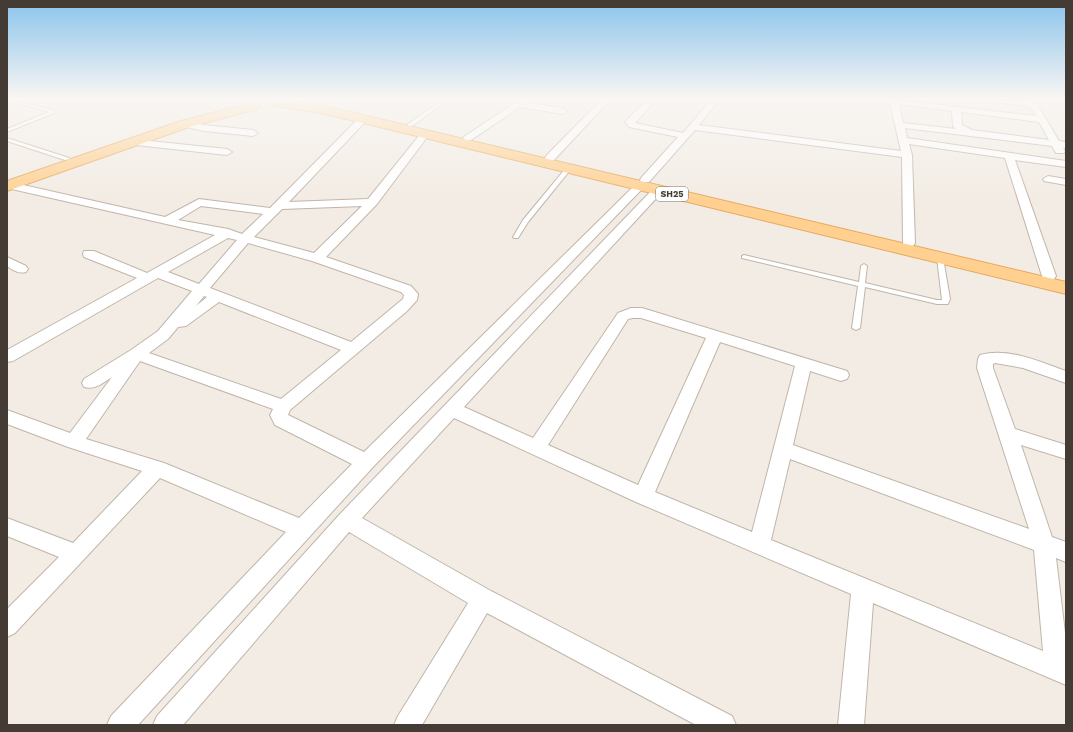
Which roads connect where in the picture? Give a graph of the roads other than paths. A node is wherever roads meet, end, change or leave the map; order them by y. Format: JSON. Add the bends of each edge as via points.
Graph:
{"nodes":[{"id":1,"x":136,"y":133,"type":"edge"},
{"id":2,"x":157,"y":133,"type":"edge"},
{"id":3,"x":349,"y":133,"type":"edge"},
{"id":4,"x":422,"y":133,"type":"edge"},
{"id":5,"x":446,"y":133,"type":"edge"},
{"id":6,"x":475,"y":133,"type":"edge"},
{"id":7,"x":574,"y":133,"type":"edge"},
{"id":8,"x":672,"y":133,"type":"edge"},
{"id":9,"x":688,"y":133,"type":"edge"},
{"id":10,"x":740,"y":133,"type":"edge"},
{"id":11,"x":902,"y":133,"type":"edge"},
{"id":12,"x":971,"y":133,"type":"edge"},
{"id":13,"x":1052,"y":133,"type":"edge"},
{"id":14,"x":425,"y":134,"type":"junction"},
{"id":15,"x":686,"y":136,"type":"junction"},
{"id":16,"x":468,"y":138,"type":"junction"},
{"id":17,"x":7,"y":139,"type":"edge"},
{"id":18,"x":904,"y":140,"type":"junction"},
{"id":19,"x":130,"y":142,"type":"junction"},
{"id":20,"x":1061,"y":145,"type":"edge"},
{"id":21,"x":227,"y":152,"type":"dead end"},
{"id":22,"x":908,"y":155,"type":"junction"},
{"id":23,"x":1009,"y":156,"type":"junction"},
{"id":24,"x":59,"y":157,"type":"junction"},
{"id":25,"x":550,"y":158,"type":"junction"},
{"id":26,"x":1066,"y":160,"type":"edge"},
{"id":27,"x":1066,"y":164,"type":"edge"},
{"id":28,"x":568,"y":169,"type":"junction"},
{"id":29,"x":1048,"y":179,"type":"dead end"},
{"id":30,"x":1066,"y":182,"type":"edge"},
{"id":31,"x":8,"y":184,"type":"edge"},
{"id":32,"x":648,"y":186,"type":"junction"},
{"id":33,"x":372,"y":202,"type":"junction"},
{"id":34,"x":275,"y":209,"type":"junction"},
{"id":35,"x":168,"y":221,"type":"junction"},
{"id":36,"x":228,"y":233,"type":"junction"},
{"id":37,"x":516,"y":237,"type":"dead end"},
{"id":38,"x":245,"y":238,"type":"junction"},
{"id":39,"x":909,"y":243,"type":"junction"},
{"id":40,"x":89,"y":254,"type":"dead end"},
{"id":41,"x":744,"y":257,"type":"dead end"},
{"id":42,"x":317,"y":258,"type":"junction"},
{"id":43,"x":940,"y":258,"type":"junction"},
{"id":44,"x":7,"y":261,"type":"edge"},
{"id":45,"x":864,"y":266,"type":"dead end"},
{"id":46,"x":20,"y":269,"type":"dead end"},
{"id":47,"x":152,"y":276,"type":"junction"},
{"id":48,"x":1049,"y":276,"type":"junction"},
{"id":49,"x":1066,"y":280,"type":"edge"},
{"id":50,"x":861,"y":286,"type":"junction"},
{"id":51,"x":1066,"y":288,"type":"edge"},
{"id":52,"x":200,"y":291,"type":"junction"},
{"id":53,"x":217,"y":297,"type":"junction"},
{"id":54,"x":856,"y":328,"type":"dead end"},
{"id":55,"x":163,"y":335,"type":"junction"},
{"id":56,"x":715,"y":336,"type":"junction"},
{"id":57,"x":354,"y":349,"type":"junction"},
{"id":58,"x":137,"y":354,"type":"junction"},
{"id":59,"x":7,"y":357,"type":"edge"},
{"id":60,"x":804,"y":364,"type":"junction"},
{"id":61,"x":841,"y":375,"type":"dead end"},
{"id":62,"x":1066,"y":376,"type":"edge"},
{"id":63,"x":90,"y":383,"type":"dead end"},
{"id":64,"x":283,"y":406,"type":"junction"},
{"id":65,"x":451,"y":409,"type":"junction"},
{"id":66,"x":7,"y":417,"type":"edge"},
{"id":67,"x":1008,"y":434,"type":"junction"},
{"id":68,"x":74,"y":442,"type":"junction"},
{"id":69,"x":537,"y":447,"type":"junction"},
{"id":70,"x":783,"y":449,"type":"junction"},
{"id":71,"x":1066,"y":452,"type":"edge"},
{"id":72,"x":366,"y":462,"type":"junction"},
{"id":73,"x":157,"y":468,"type":"junction"},
{"id":74,"x":643,"y":496,"type":"junction"},
{"id":75,"x":347,"y":520,"type":"junction"},
{"id":76,"x":7,"y":527,"type":"edge"},
{"id":77,"x":302,"y":529,"type":"junction"},
{"id":78,"x":1044,"y":544,"type":"junction"},
{"id":79,"x":759,"y":545,"type":"junction"},
{"id":80,"x":1066,"y":552,"type":"edge"},
{"id":81,"x":76,"y":554,"type":"junction"},
{"id":82,"x":863,"y":587,"type":"junction"},
{"id":83,"x":483,"y":599,"type":"junction"},
{"id":84,"x":7,"y":626,"type":"edge"},
{"id":85,"x":1062,"y":670,"type":"edge"},
{"id":86,"x":120,"y":725,"type":"edge"},
{"id":87,"x":166,"y":725,"type":"edge"},
{"id":88,"x":407,"y":725,"type":"edge"},
{"id":89,"x":723,"y":725,"type":"edge"},
{"id":90,"x":851,"y":725,"type":"edge"}],
"edges":[{"from":1,"to":24,"type":"main road"},
{"from":2,"to":19,"type":"main road"},
{"from":3,"to":34,"type":"street"},
{"from":4,"to":14,"type":"main road","number":"SH25"},
{"from":5,"to":16,"type":"main road","number":"SH25"},
{"from":6,"to":16,"type":"street"},
{"from":7,"to":25,"type":"street"},
{"from":8,"to":15,"type":"street"},
{"from":9,"to":15,"type":"street"},
{"from":10,"to":22,"type":"street"},
{"from":11,"to":18,"type":"street"},
{"from":12,"to":20,"type":"street"},
{"from":13,"to":20,"type":"street"},
{"from":14,"to":28,"type":"main road","number":"SH25"},
{"from":14,"to":33,"type":"street"},
{"from":15,"to":32,"type":"street"},
{"from":16,"to":25,"type":"main road","number":"SH25"},
{"from":17,"to":24,"type":"lane"},
{"from":18,"to":22,"type":"street"},
{"from":18,"to":23,"type":"street"},
{"from":19,"to":21,"type":"street"},
{"from":19,"to":31,"type":"main road"},
{"from":20,"to":26,"type":"street"},
{"from":22,"to":39,"type":"street"},
{"from":23,"to":27,"type":"street"},
{"from":23,"to":48,"type":"street"},
{"from":24,"to":31,"type":"main road"},
{"from":25,"to":32,"type":"main road","number":"SH25"},
{"from":28,"to":32,"type":"main road","number":"SH25"},
{"from":28,"to":37,"type":"lane","via":[[524,221]]},
{"from":29,"to":30,"type":"street"},
{"from":31,"to":35,"type":"street"},
{"from":32,"to":39,"type":"main road","number":"SH25"},
{"from":32,"to":43,"type":"main road","number":"SH25"},
{"from":32,"to":65,"type":"street"},
{"from":32,"to":72,"type":"street"},
{"from":33,"to":34,"type":"street"},
{"from":33,"to":42,"type":"street"},
{"from":34,"to":35,"type":"street","via":[[199,202]]},
{"from":34,"to":38,"type":"street"},
{"from":35,"to":36,"type":"street"},
{"from":36,"to":38,"type":"street"},
{"from":36,"to":47,"type":"street"},
{"from":38,"to":42,"type":"street"},
{"from":38,"to":52,"type":"street"},
{"from":39,"to":48,"type":"main road","number":"SH25"},
{"from":40,"to":47,"type":"street"},
{"from":41,"to":50,"type":"lane"},
{"from":42,"to":57,"type":"street","via":[[406,289],[411,294],[410,300],[402,308]]},
{"from":43,"to":50,"type":"lane","via":[[946,298],[944,302]]},
{"from":43,"to":51,"type":"main road","number":"SH25"},
{"from":44,"to":46,"type":"street"},
{"from":45,"to":50,"type":"lane"},
{"from":47,"to":52,"type":"street"},
{"from":47,"to":59,"type":"street"},
{"from":48,"to":49,"type":"main road","number":"SH25"},
{"from":50,"to":54,"type":"lane"},
{"from":52,"to":53,"type":"street"},
{"from":52,"to":55,"type":"street"},
{"from":53,"to":55,"type":"street"},
{"from":53,"to":57,"type":"street"},
{"from":55,"to":58,"type":"street"},
{"from":56,"to":60,"type":"street"},
{"from":56,"to":69,"type":"street","via":[[642,313],[623,316]]},
{"from":56,"to":74,"type":"street"},
{"from":57,"to":64,"type":"street"},
{"from":58,"to":63,"type":"street"},
{"from":58,"to":64,"type":"street"},
{"from":58,"to":68,"type":"street"},
{"from":60,"to":61,"type":"street"},
{"from":60,"to":70,"type":"street"},
{"from":62,"to":67,"type":"street","via":[[1011,360],[995,357],[986,359],[985,368]]},
{"from":64,"to":72,"type":"street","via":[[279,415],[282,420]]},
{"from":65,"to":69,"type":"street"},
{"from":65,"to":75,"type":"street"},
{"from":66,"to":68,"type":"street"},
{"from":67,"to":71,"type":"street"},
{"from":67,"to":78,"type":"street"},
{"from":68,"to":73,"type":"street"},
{"from":69,"to":74,"type":"street"},
{"from":70,"to":78,"type":"street"},
{"from":70,"to":79,"type":"street"},
{"from":72,"to":77,"type":"street"},
{"from":73,"to":77,"type":"street"},
{"from":73,"to":81,"type":"street"},
{"from":74,"to":79,"type":"street"},
{"from":75,"to":83,"type":"street"},
{"from":75,"to":87,"type":"street"},
{"from":76,"to":81,"type":"street"},
{"from":77,"to":86,"type":"street"},
{"from":78,"to":80,"type":"street"},
{"from":78,"to":85,"type":"street"},
{"from":79,"to":82,"type":"street"},
{"from":81,"to":84,"type":"street"},
{"from":82,"to":85,"type":"street"},
{"from":82,"to":90,"type":"street"},
{"from":83,"to":88,"type":"street"},
{"from":83,"to":89,"type":"street"}]}
